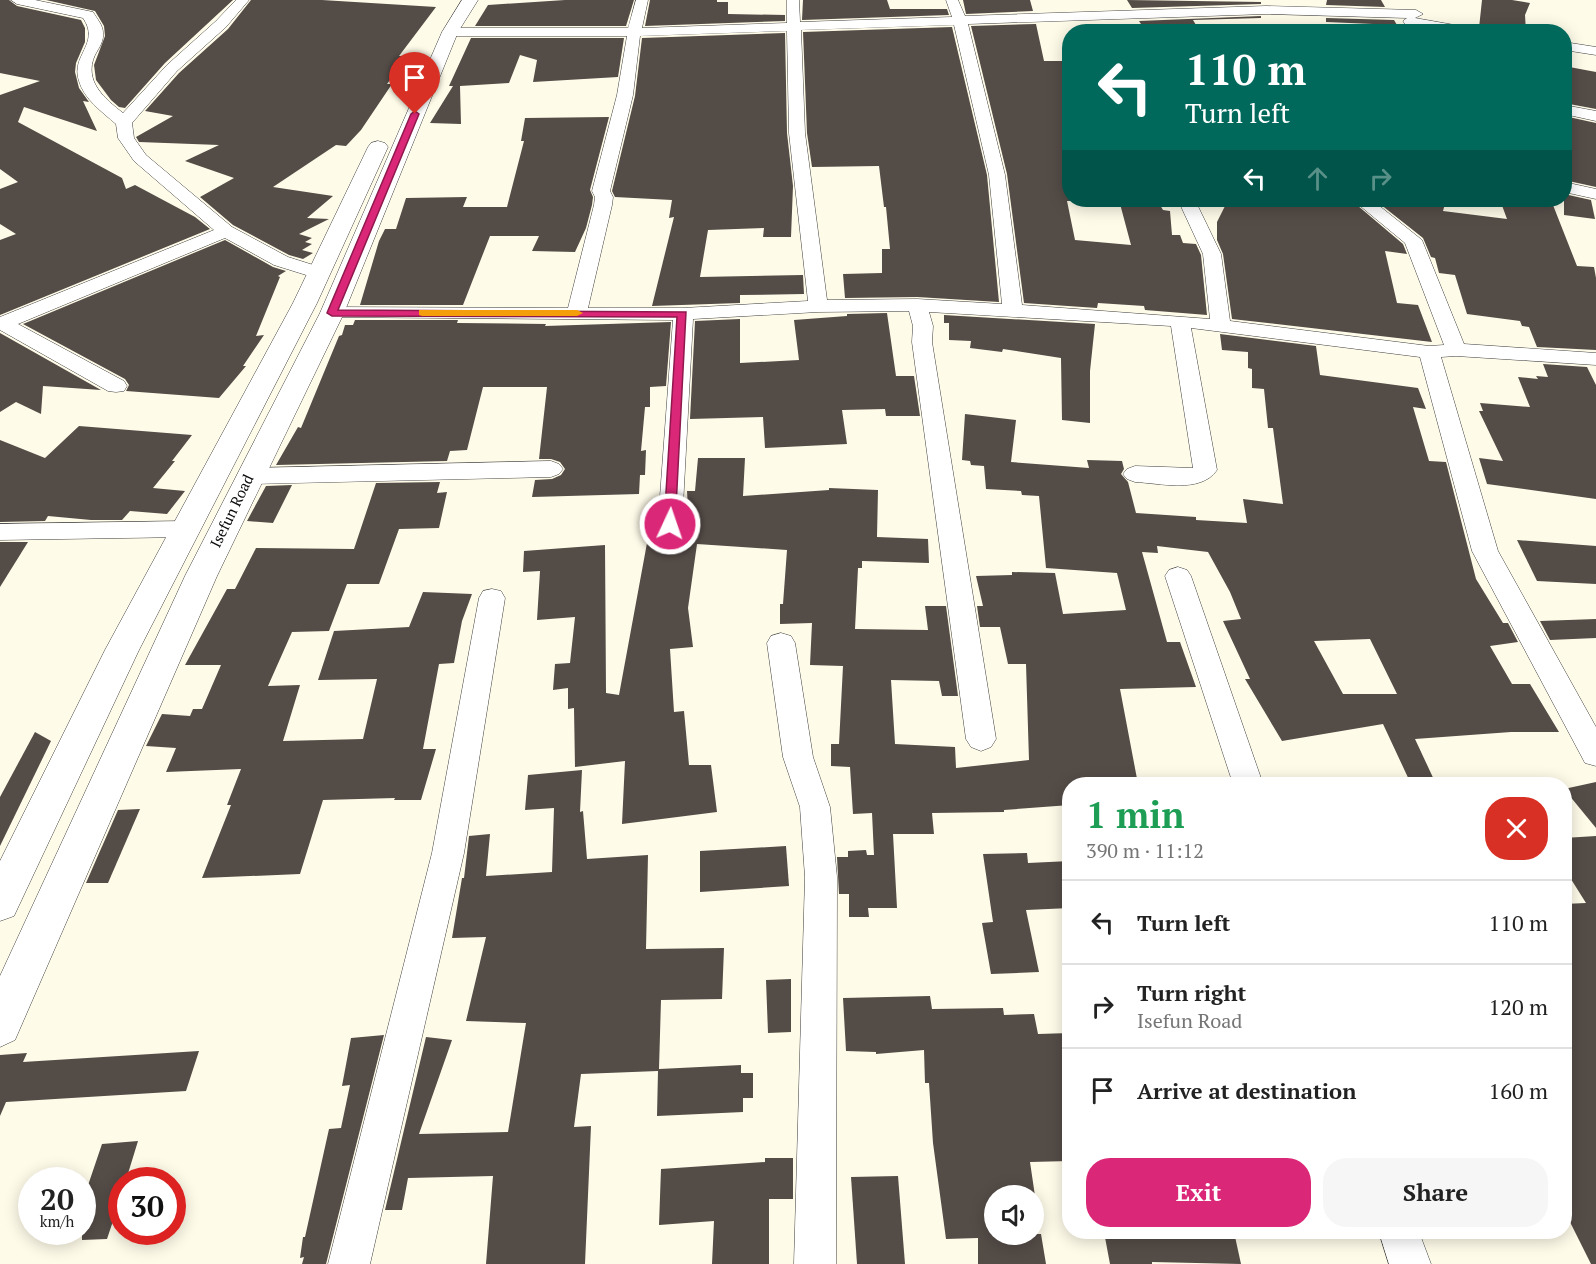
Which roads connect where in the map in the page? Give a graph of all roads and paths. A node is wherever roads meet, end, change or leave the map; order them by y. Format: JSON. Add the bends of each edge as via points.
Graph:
{"nodes":[{"id":1,"x":17,"y":0,"type":"edge"},
{"id":2,"x":243,"y":0,"type":"edge"},
{"id":3,"x":450,"y":0,"type":"edge"},
{"id":4,"x":470,"y":0,"type":"edge"},
{"id":5,"x":642,"y":0,"type":"edge"},
{"id":6,"x":793,"y":0,"type":"edge"},
{"id":7,"x":952,"y":0,"type":"edge"},
{"id":8,"x":1114,"y":0,"type":"edge"},
{"id":9,"x":1423,"y":0,"type":"edge"},
{"id":10,"x":1264,"y":5,"type":"edge"},
{"id":11,"x":1119,"y":15,"type":"junction"},
{"id":12,"x":960,"y":21,"type":"junction"},
{"id":13,"x":1410,"y":22,"type":"edge"},
{"id":14,"x":1122,"y":24,"type":"edge"},
{"id":15,"x":794,"y":27,"type":"junction"},
{"id":16,"x":450,"y":32,"type":"junction"},
{"id":17,"x":634,"y":32,"type":"junction"},
{"id":18,"x":1572,"y":47,"type":"edge"},
{"id":19,"x":1596,"y":49,"type":"edge"},
{"id":20,"x":1572,"y":111,"type":"edge"},
{"id":21,"x":1596,"y":116,"type":"edge"},
{"id":22,"x":124,"y":122,"type":"junction"},
{"id":23,"x":1572,"y":189,"type":"edge"},
{"id":24,"x":1596,"y":194,"type":"edge"},
{"id":25,"x":1190,"y":207,"type":"edge"},
{"id":26,"x":1371,"y":207,"type":"edge"},
{"id":27,"x":226,"y":231,"type":"junction"},
{"id":28,"x":319,"y":273,"type":"junction"},
{"id":29,"x":0,"y":302,"type":"edge"},
{"id":30,"x":917,"y":305,"type":"junction"},
{"id":31,"x":818,"y":306,"type":"junction"},
{"id":32,"x":31,"y":310,"type":"junction"},
{"id":33,"x":1013,"y":310,"type":"junction"},
{"id":34,"x":332,"y":313,"type":"junction"},
{"id":35,"x":577,"y":313,"type":"junction"},
{"id":36,"x":683,"y":314,"type":"junction"},
{"id":37,"x":1180,"y":321,"type":"junction"},
{"id":38,"x":1,"y":323,"type":"edge"},
{"id":39,"x":1221,"y":326,"type":"junction"},
{"id":40,"x":1456,"y":350,"type":"junction"},
{"id":41,"x":1429,"y":352,"type":"junction"},
{"id":42,"x":1596,"y":359,"type":"edge"},
{"id":43,"x":116,"y":386,"type":"dead end"},
{"id":44,"x":551,"y":469,"type":"dead end"},
{"id":45,"x":1135,"y":474,"type":"dead end"},
{"id":46,"x":249,"y":476,"type":"junction"},
{"id":47,"x":670,"y":524,"type":"dead end"},
{"id":48,"x":186,"y":529,"type":"junction"},
{"id":49,"x":0,"y":532,"type":"edge"},
{"id":50,"x":1178,"y":576,"type":"dead end"},
{"id":51,"x":492,"y":598,"type":"dead end"},
{"id":52,"x":781,"y":643,"type":"dead end"},
{"id":53,"x":981,"y":739,"type":"dead end"},
{"id":54,"x":1596,"y":754,"type":"edge"},
{"id":55,"x":1246,"y":777,"type":"edge"},
{"id":56,"x":0,"y":903,"type":"edge"},
{"id":57,"x":0,"y":1025,"type":"edge"},
{"id":58,"x":1401,"y":1239,"type":"edge"},
{"id":59,"x":349,"y":1264,"type":"edge"},
{"id":60,"x":815,"y":1264,"type":"edge"},
{"id":61,"x":1410,"y":1264,"type":"edge"}],
"edges":[{"from":1,"to":22,"type":"street","via":[[88,15],[98,36],[84,71],[98,100]]},
{"from":2,"to":22,"type":"street","via":[[172,68]]},
{"from":3,"to":28,"type":"street","name":"Isefun Road"},
{"from":4,"to":16,"type":"street","name":"Isefun Road"},
{"from":5,"to":17,"type":"street"},
{"from":6,"to":15,"type":"street"},
{"from":7,"to":12,"type":"street"},
{"from":8,"to":11,"type":"street"},
{"from":9,"to":13,"type":"street"},
{"from":10,"to":11,"type":"street"},
{"from":10,"to":13,"type":"street"},
{"from":11,"to":12,"type":"street"},
{"from":11,"to":14,"type":"street"},
{"from":12,"to":15,"type":"street"},
{"from":12,"to":33,"type":"street","via":[[997,175]]},
{"from":15,"to":17,"type":"street"},
{"from":15,"to":31,"type":"street","via":[[797,133]]},
{"from":16,"to":17,"type":"street"},
{"from":16,"to":34,"type":"street","name":"Isefun Road"},
{"from":17,"to":35,"type":"street","via":[[625,95],[601,191],[603,205]]},
{"from":18,"to":19,"type":"street"},
{"from":20,"to":21,"type":"street"},
{"from":22,"to":27,"type":"street","via":[[126,138],[140,158]]},
{"from":23,"to":24,"type":"street"},
{"from":25,"to":39,"type":"street","via":[[1212,254]]},
{"from":26,"to":40,"type":"street","via":[[1413,240]]},
{"from":27,"to":28,"type":"street","via":[[281,261]]},
{"from":27,"to":32,"type":"street"},
{"from":28,"to":48,"type":"street","name":"Isefun Road"},
{"from":29,"to":32,"type":"street"},
{"from":30,"to":31,"type":"street"},
{"from":30,"to":33,"type":"street"},
{"from":30,"to":53,"type":"street"},
{"from":31,"to":36,"type":"street"},
{"from":32,"to":38,"type":"street"},
{"from":33,"to":37,"type":"street"},
{"from":34,"to":35,"type":"street"},
{"from":34,"to":46,"type":"street","name":"Isefun Road"},
{"from":35,"to":36,"type":"street"},
{"from":36,"to":47,"type":"street"},
{"from":37,"to":39,"type":"street"},
{"from":37,"to":45,"type":"street","via":[[1205,470],[1190,477]]},
{"from":38,"to":43,"type":"street"},
{"from":39,"to":41,"type":"street"},
{"from":40,"to":41,"type":"street"},
{"from":40,"to":42,"type":"street"},
{"from":41,"to":54,"type":"street","via":[[1485,551]]},
{"from":44,"to":46,"type":"street"},
{"from":46,"to":57,"type":"street","name":"Isefun Road"},
{"from":48,"to":49,"type":"street"},
{"from":48,"to":56,"type":"street","name":"Isefun Road","via":[[122,650]]},
{"from":50,"to":55,"type":"street"},
{"from":51,"to":59,"type":"street","via":[[448,853]]},
{"from":52,"to":60,"type":"street","via":[[798,757],[815,807],[822,877]]},
{"from":58,"to":61,"type":"street"}]}
